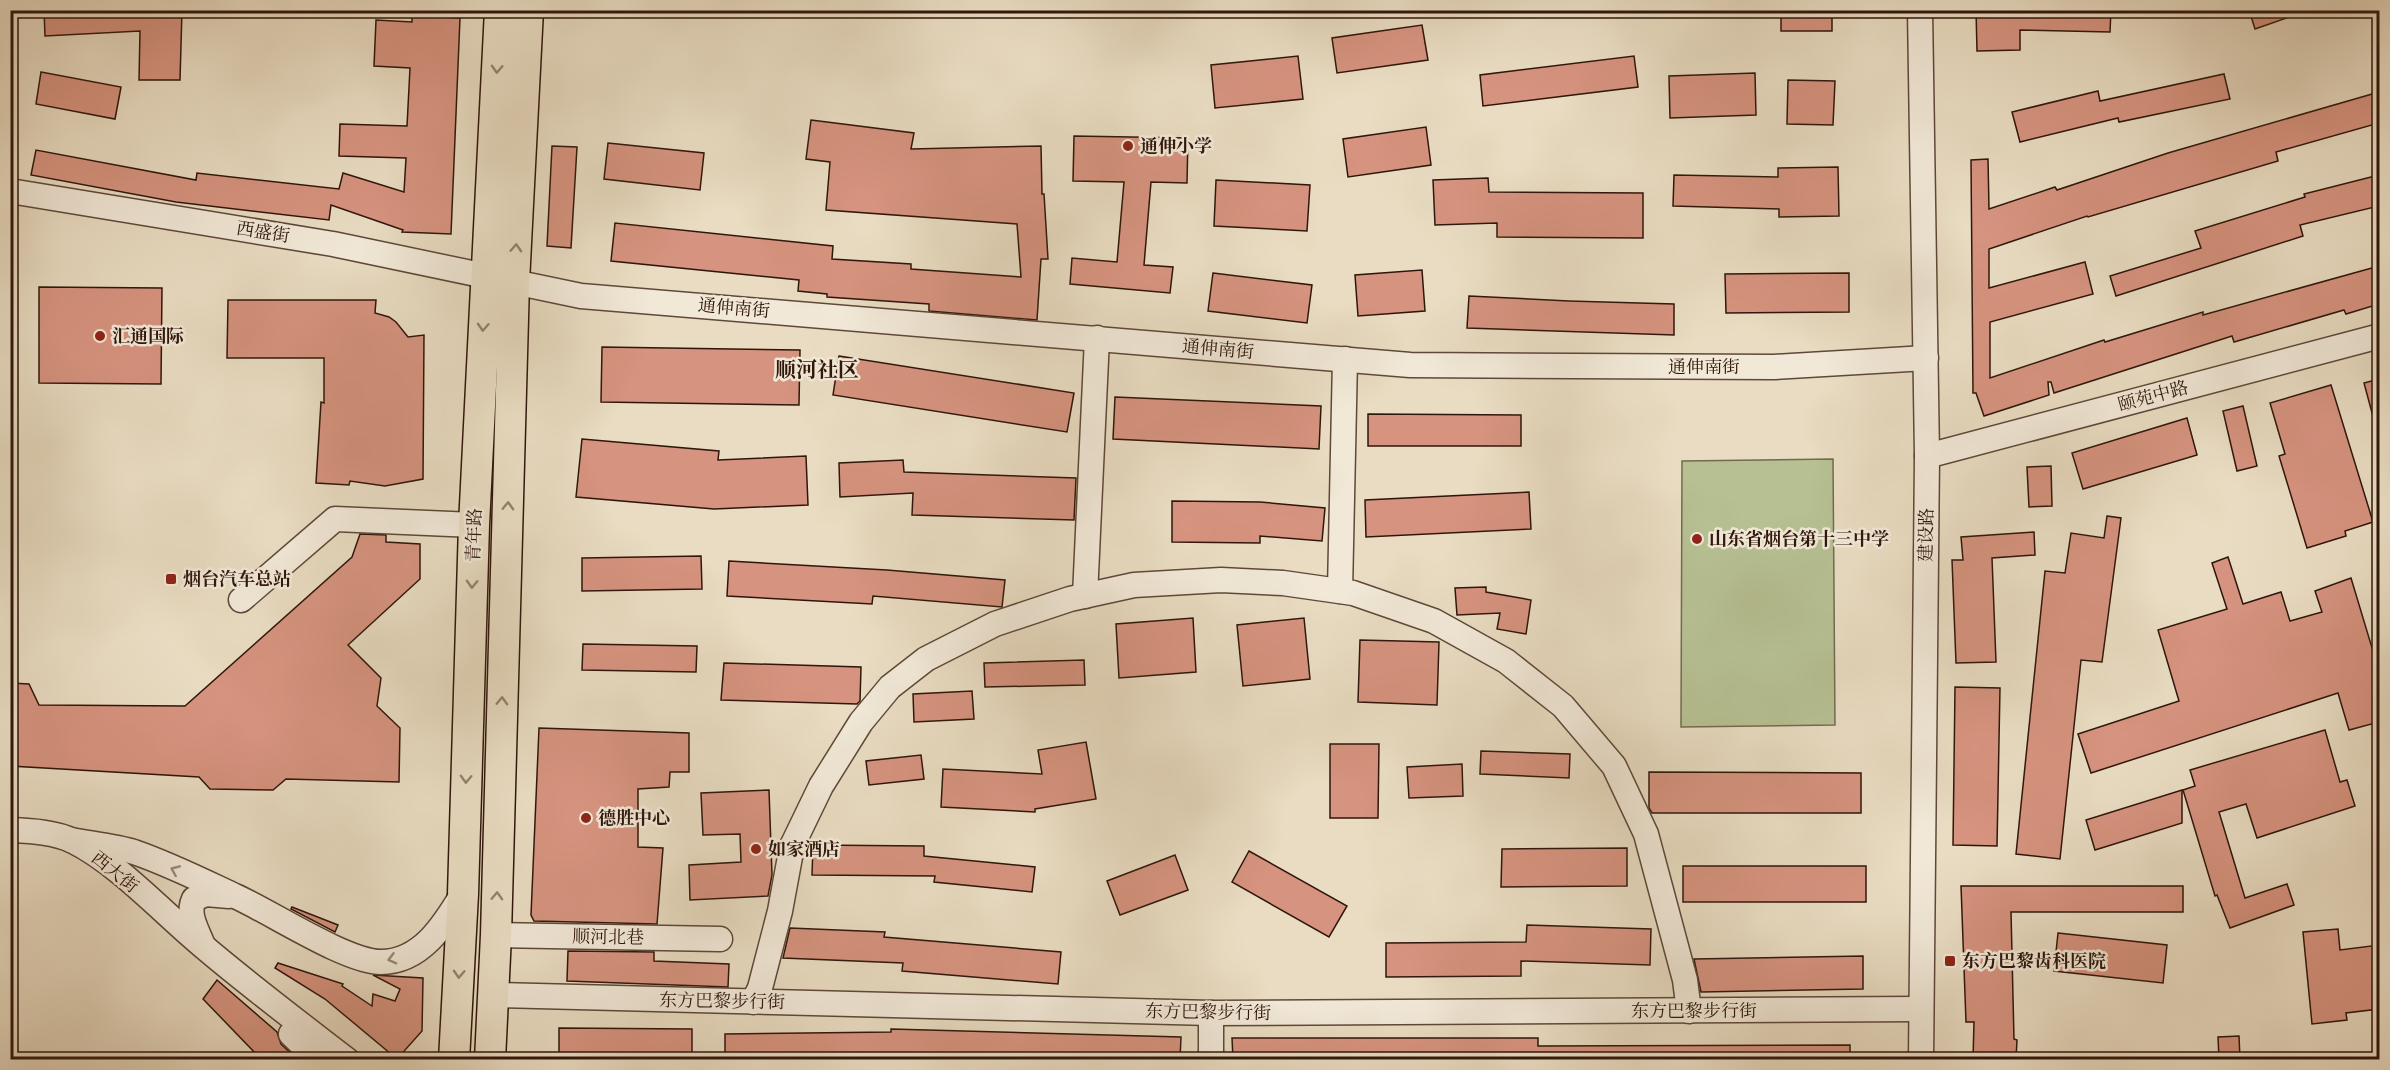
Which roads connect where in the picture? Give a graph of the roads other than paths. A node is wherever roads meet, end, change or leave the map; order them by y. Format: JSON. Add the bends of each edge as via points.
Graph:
{"nodes":[{"id":1,"x":500,"y":10,"type":"edge"},
{"id":2,"x":528,"y":10,"type":"edge"},
{"id":3,"x":1920,"y":10,"type":"edge"},
{"id":4,"x":10,"y":191,"type":"edge"},
{"id":5,"x":500,"y":279,"type":"junction"},
{"id":6,"x":2379,"y":336,"type":"edge"},
{"id":7,"x":1096,"y":338,"type":"junction"},
{"id":8,"x":1926,"y":358,"type":"junction"},
{"id":9,"x":1345,"y":360,"type":"junction"},
{"id":10,"x":1927,"y":456,"type":"junction"},
{"id":11,"x":474,"y":525,"type":"junction"},
{"id":12,"x":1340,"y":591,"type":"junction"},
{"id":13,"x":1085,"y":596,"type":"junction"},
{"id":14,"x":242,"y":600,"type":"dead end"},
{"id":15,"x":10,"y":830,"type":"edge"},
{"id":16,"x":71,"y":840,"type":"junction"},
{"id":17,"x":463,"y":894,"type":"junction"},
{"id":18,"x":237,"y":897,"type":"junction"},
{"id":19,"x":496,"y":935,"type":"junction"},
{"id":20,"x":720,"y":939,"type":"dead end"},
{"id":21,"x":204,"y":947,"type":"junction"},
{"id":22,"x":494,"y":995,"type":"junction"},
{"id":23,"x":753,"y":1002,"type":"junction"},
{"id":24,"x":1922,"y":1009,"type":"junction"},
{"id":25,"x":1689,"y":1011,"type":"junction"},
{"id":26,"x":1211,"y":1013,"type":"junction"},
{"id":27,"x":318,"y":1059,"type":"edge"},
{"id":28,"x":347,"y":1059,"type":"edge"},
{"id":29,"x":454,"y":1059,"type":"edge"},
{"id":30,"x":490,"y":1059,"type":"edge"},
{"id":31,"x":1211,"y":1059,"type":"edge"},
{"id":32,"x":1921,"y":1059,"type":"edge"}],
"edges":[{"from":1,"to":5,"type":"main road","name":"青年路","one_way":true},
{"from":5,"to":2,"type":"main road","name":"青年路","one_way":true},
{"from":3,"to":8,"type":"street","name":"建设路"},
{"from":4,"to":5,"type":"street","name":"西盛街","via":[[333,244]]},
{"from":5,"to":7,"type":"street","name":"通伸南街","via":[[581,296]]},
{"from":5,"to":11,"type":"main road","name":"青年路","one_way":true},
{"from":19,"to":5,"type":"main road","name":"青年路","one_way":true},
{"from":6,"to":10,"type":"street","name":"颐苑中路"},
{"from":7,"to":9,"type":"street","name":"通伸南街"},
{"from":7,"to":13,"type":"street"},
{"from":8,"to":9,"type":"street","name":"通伸南街","via":[[1774,367],[1410,365]]},
{"from":8,"to":10,"type":"street","name":"建设路"},
{"from":9,"to":12,"type":"street"},
{"from":10,"to":24,"type":"street","name":"建设路"},
{"from":11,"to":14,"type":"street","via":[[335,519]]},
{"from":11,"to":17,"type":"main road","name":"青年路","one_way":true},
{"from":12,"to":13,"type":"street","via":[[1221,580],[1134,585]]},
{"from":12,"to":25,"type":"street","via":[[1434,621],[1506,661],[1563,706],[1614,766],[1646,834],[1685,980]]},
{"from":13,"to":23,"type":"street","via":[[995,624],[926,659],[890,687],[861,722],[821,786],[792,846],[780,911]]},
{"from":15,"to":16,"type":"street","name":"西大街"},
{"from":18,"to":16,"type":"street","one_way":true,"via":[[134,852]]},
{"from":16,"to":21,"type":"street","name":"西大街","via":[[95,853]]},
{"from":17,"to":18,"type":"street","one_way":true,"via":[[430,940],[414,952],[382,962],[335,947]]},
{"from":17,"to":29,"type":"main road","name":"青年路","one_way":true},
{"from":18,"to":21,"type":"street","via":[[206,894],[194,900],[191,917]]},
{"from":19,"to":20,"type":"street","name":"顺河北巷"},
{"from":19,"to":22,"type":"main road","name":"青年路"},
{"from":21,"to":27,"type":"street","name":"西大街"},
{"from":21,"to":28,"type":"street","name":"西大街"},
{"from":22,"to":23,"type":"street","name":"东方巴黎步行街"},
{"from":22,"to":30,"type":"main road","name":"青年路"},
{"from":23,"to":26,"type":"street","name":"东方巴黎步行街"},
{"from":24,"to":25,"type":"street","name":"东方巴黎步行街"},
{"from":24,"to":32,"type":"street","name":"建设路"},
{"from":25,"to":26,"type":"street","name":"东方巴黎步行街"},
{"from":26,"to":31,"type":"street"}]}
